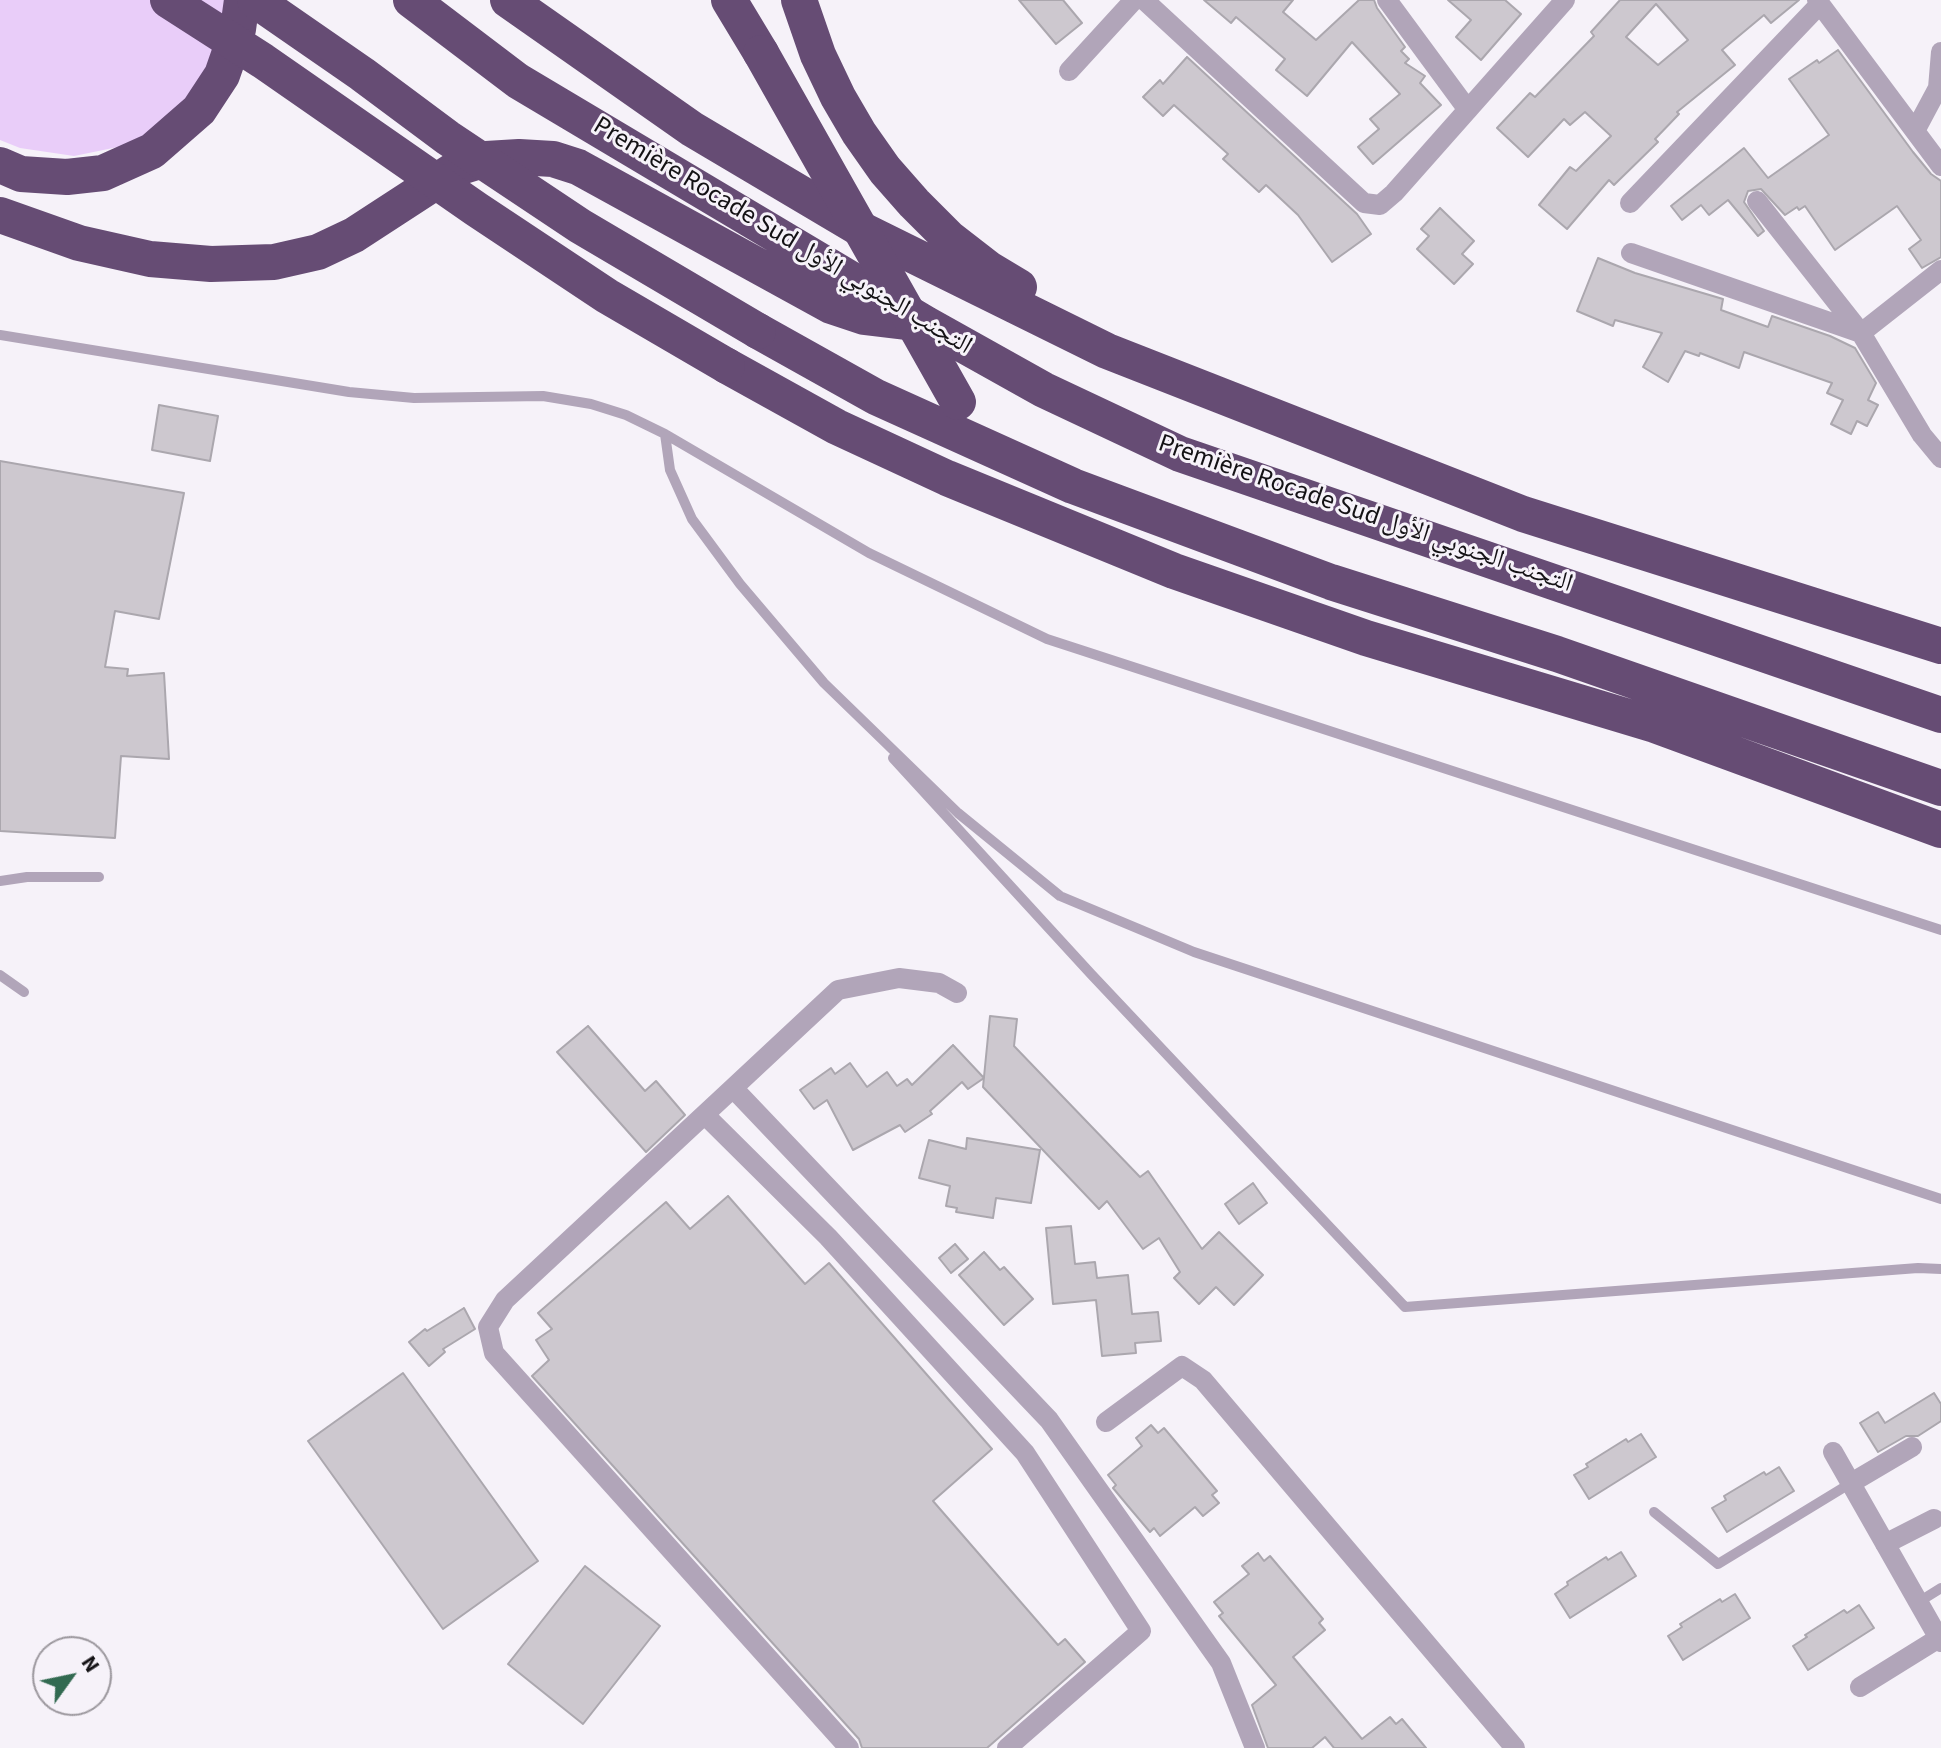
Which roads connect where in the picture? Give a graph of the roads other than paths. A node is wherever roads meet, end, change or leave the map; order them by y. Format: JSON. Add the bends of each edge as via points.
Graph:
{"nodes":[{"id":1,"x":168,"y":0,"type":"edge"},
{"id":2,"x":242,"y":0,"type":"edge"},
{"id":3,"x":255,"y":0,"type":"edge"},
{"id":4,"x":411,"y":0,"type":"edge"},
{"id":5,"x":508,"y":0,"type":"edge"},
{"id":6,"x":729,"y":0,"type":"edge"},
{"id":7,"x":799,"y":0,"type":"edge"},
{"id":8,"x":1134,"y":0,"type":"edge"},
{"id":9,"x":1144,"y":0,"type":"edge"},
{"id":10,"x":1387,"y":0,"type":"edge"},
{"id":11,"x":1565,"y":0,"type":"edge"},
{"id":12,"x":1818,"y":2,"type":"edge"},
{"id":13,"x":1941,"y":52,"type":"edge"},
{"id":14,"x":1069,"y":71,"type":"dead end"},
{"id":15,"x":1468,"y":110,"type":"junction"},
{"id":16,"x":1915,"y":131,"type":"junction"},
{"id":17,"x":0,"y":165,"type":"edge"},
{"id":18,"x":1941,"y":166,"type":"edge"},
{"id":19,"x":1757,"y":201,"type":"dead end"},
{"id":20,"x":1630,"y":203,"type":"dead end"},
{"id":21,"x":0,"y":215,"type":"edge"},
{"id":22,"x":1631,"y":253,"type":"dead end"},
{"id":23,"x":1941,"y":270,"type":"edge"},
{"id":24,"x":926,"y":324,"type":"junction"},
{"id":25,"x":1861,"y":333,"type":"junction"},
{"id":26,"x":0,"y":335,"type":"edge"},
{"id":27,"x":1107,"y":351,"type":"junction"},
{"id":28,"x":665,"y":434,"type":"junction"},
{"id":29,"x":1941,"y":458,"type":"edge"},
{"id":30,"x":1073,"y":486,"type":"junction"},
{"id":31,"x":1941,"y":646,"type":"edge"},
{"id":32,"x":824,"y":683,"type":"junction"},
{"id":33,"x":1941,"y":715,"type":"edge"},
{"id":34,"x":1941,"y":788,"type":"edge"},
{"id":35,"x":1941,"y":830,"type":"edge"},
{"id":36,"x":99,"y":877,"type":"dead end"},
{"id":37,"x":0,"y":881,"type":"edge"},
{"id":38,"x":1941,"y":930,"type":"edge"},
{"id":39,"x":0,"y":975,"type":"edge"},
{"id":40,"x":24,"y":992,"type":"dead end"},
{"id":41,"x":957,"y":993,"type":"dead end"},
{"id":42,"x":733,"y":1088,"type":"junction"},
{"id":43,"x":705,"y":1115,"type":"junction"},
{"id":44,"x":1941,"y":1199,"type":"edge"},
{"id":45,"x":1941,"y":1269,"type":"edge"},
{"id":46,"x":1106,"y":1422,"type":"dead end"},
{"id":47,"x":1912,"y":1447,"type":"dead end"},
{"id":48,"x":1833,"y":1452,"type":"dead end"},
{"id":49,"x":1851,"y":1483,"type":"junction"},
{"id":50,"x":1654,"y":1512,"type":"dead end"},
{"id":51,"x":1934,"y":1519,"type":"dead end"},
{"id":52,"x":1885,"y":1544,"type":"junction"},
{"id":53,"x":1941,"y":1588,"type":"edge"},
{"id":54,"x":1917,"y":1603,"type":"junction"},
{"id":55,"x":1940,"y":1640,"type":"edge"},
{"id":56,"x":1860,"y":1687,"type":"dead end"},
{"id":57,"x":849,"y":1748,"type":"edge"},
{"id":58,"x":1007,"y":1748,"type":"edge"},
{"id":59,"x":1255,"y":1748,"type":"edge"},
{"id":60,"x":1515,"y":1748,"type":"edge"}],
"edges":[{"from":1,"to":35,"type":"highway","bridge":true,"via":[[607,296],[837,427],[1174,571],[1366,638],[1655,725]]},
{"from":2,"to":17,"type":"highway","via":[[222,75],[199,110],[152,151],[103,173],[67,177],[21,174]]},
{"from":3,"to":30,"type":"highway","bridge":true,"via":[[567,218],[876,397]]},
{"from":4,"to":24,"type":"highway","name":"Première Rocade Sud التجنب الجنوبي الأول","via":[[518,81]]},
{"from":5,"to":27,"type":"highway","name":"Première Rocade Sud التجنب الجنوبي الأول","via":[[692,129],[864,231]]},
{"from":6,"to":30,"type":"highway","bridge":true,"via":[[958,402]]},
{"from":7,"to":27,"type":"highway","via":[[838,97],[914,203],[989,269],[1060,311]]},
{"from":8,"to":14,"type":"street"},
{"from":9,"to":15,"type":"street","via":[[1364,203],[1380,205],[1394,193]]},
{"from":10,"to":15,"type":"street"},
{"from":11,"to":15,"type":"street"},
{"from":12,"to":16,"type":"street"},
{"from":12,"to":20,"type":"street"},
{"from":13,"to":16,"type":"street","via":[[1938,88]]},
{"from":16,"to":18,"type":"street"},
{"from":19,"to":25,"type":"street"},
{"from":21,"to":24,"type":"highway","via":[[79,243],[150,259],[274,262],[318,252],[354,235],[457,168],[486,159],[553,159],[578,167],[831,306],[864,317]]},
{"from":22,"to":25,"type":"street"},
{"from":23,"to":25,"type":"street"},
{"from":24,"to":33,"type":"highway","name":"Première Rocade Sud التجنب الجنوبي الأول","via":[[1044,390],[1180,454]]},
{"from":25,"to":29,"type":"street"},
{"from":26,"to":28,"type":"lane","via":[[349,392],[414,398],[543,396],[591,404]]},
{"from":27,"to":31,"type":"highway","name":"Première Rocade Sud التجنب الجنوبي الأول","via":[[1523,514]]},
{"from":28,"to":32,"type":"lane","via":[[670,470],[692,519]]},
{"from":28,"to":38,"type":"lane","via":[[869,553],[1047,639]]},
{"from":30,"to":34,"type":"highway","via":[[1331,582],[1557,654]]},
{"from":32,"to":44,"type":"lane","via":[[958,813],[1060,896],[1194,952]]},
{"from":32,"to":45,"type":"lane","via":[[1405,1307]]},
{"from":36,"to":37,"type":"lane"},
{"from":39,"to":40,"type":"lane"},
{"from":41,"to":42,"type":"street","via":[[939,983],[899,978],[838,990]]},
{"from":42,"to":43,"type":"street"},
{"from":42,"to":59,"type":"street","via":[[1049,1420],[1221,1663]]},
{"from":43,"to":57,"type":"street","via":[[505,1300],[488,1327],[494,1353]]},
{"from":43,"to":58,"type":"street","via":[[828,1237],[1025,1453],[1141,1631]]},
{"from":46,"to":60,"type":"street","via":[[1182,1366],[1203,1380]]},
{"from":47,"to":49,"type":"street"},
{"from":48,"to":49,"type":"street"},
{"from":49,"to":50,"type":"lane","via":[[1718,1564]]},
{"from":49,"to":52,"type":"street"},
{"from":51,"to":52,"type":"street"},
{"from":52,"to":54,"type":"street"},
{"from":53,"to":54,"type":"lane"},
{"from":54,"to":55,"type":"street"},
{"from":55,"to":56,"type":"street"}]}
